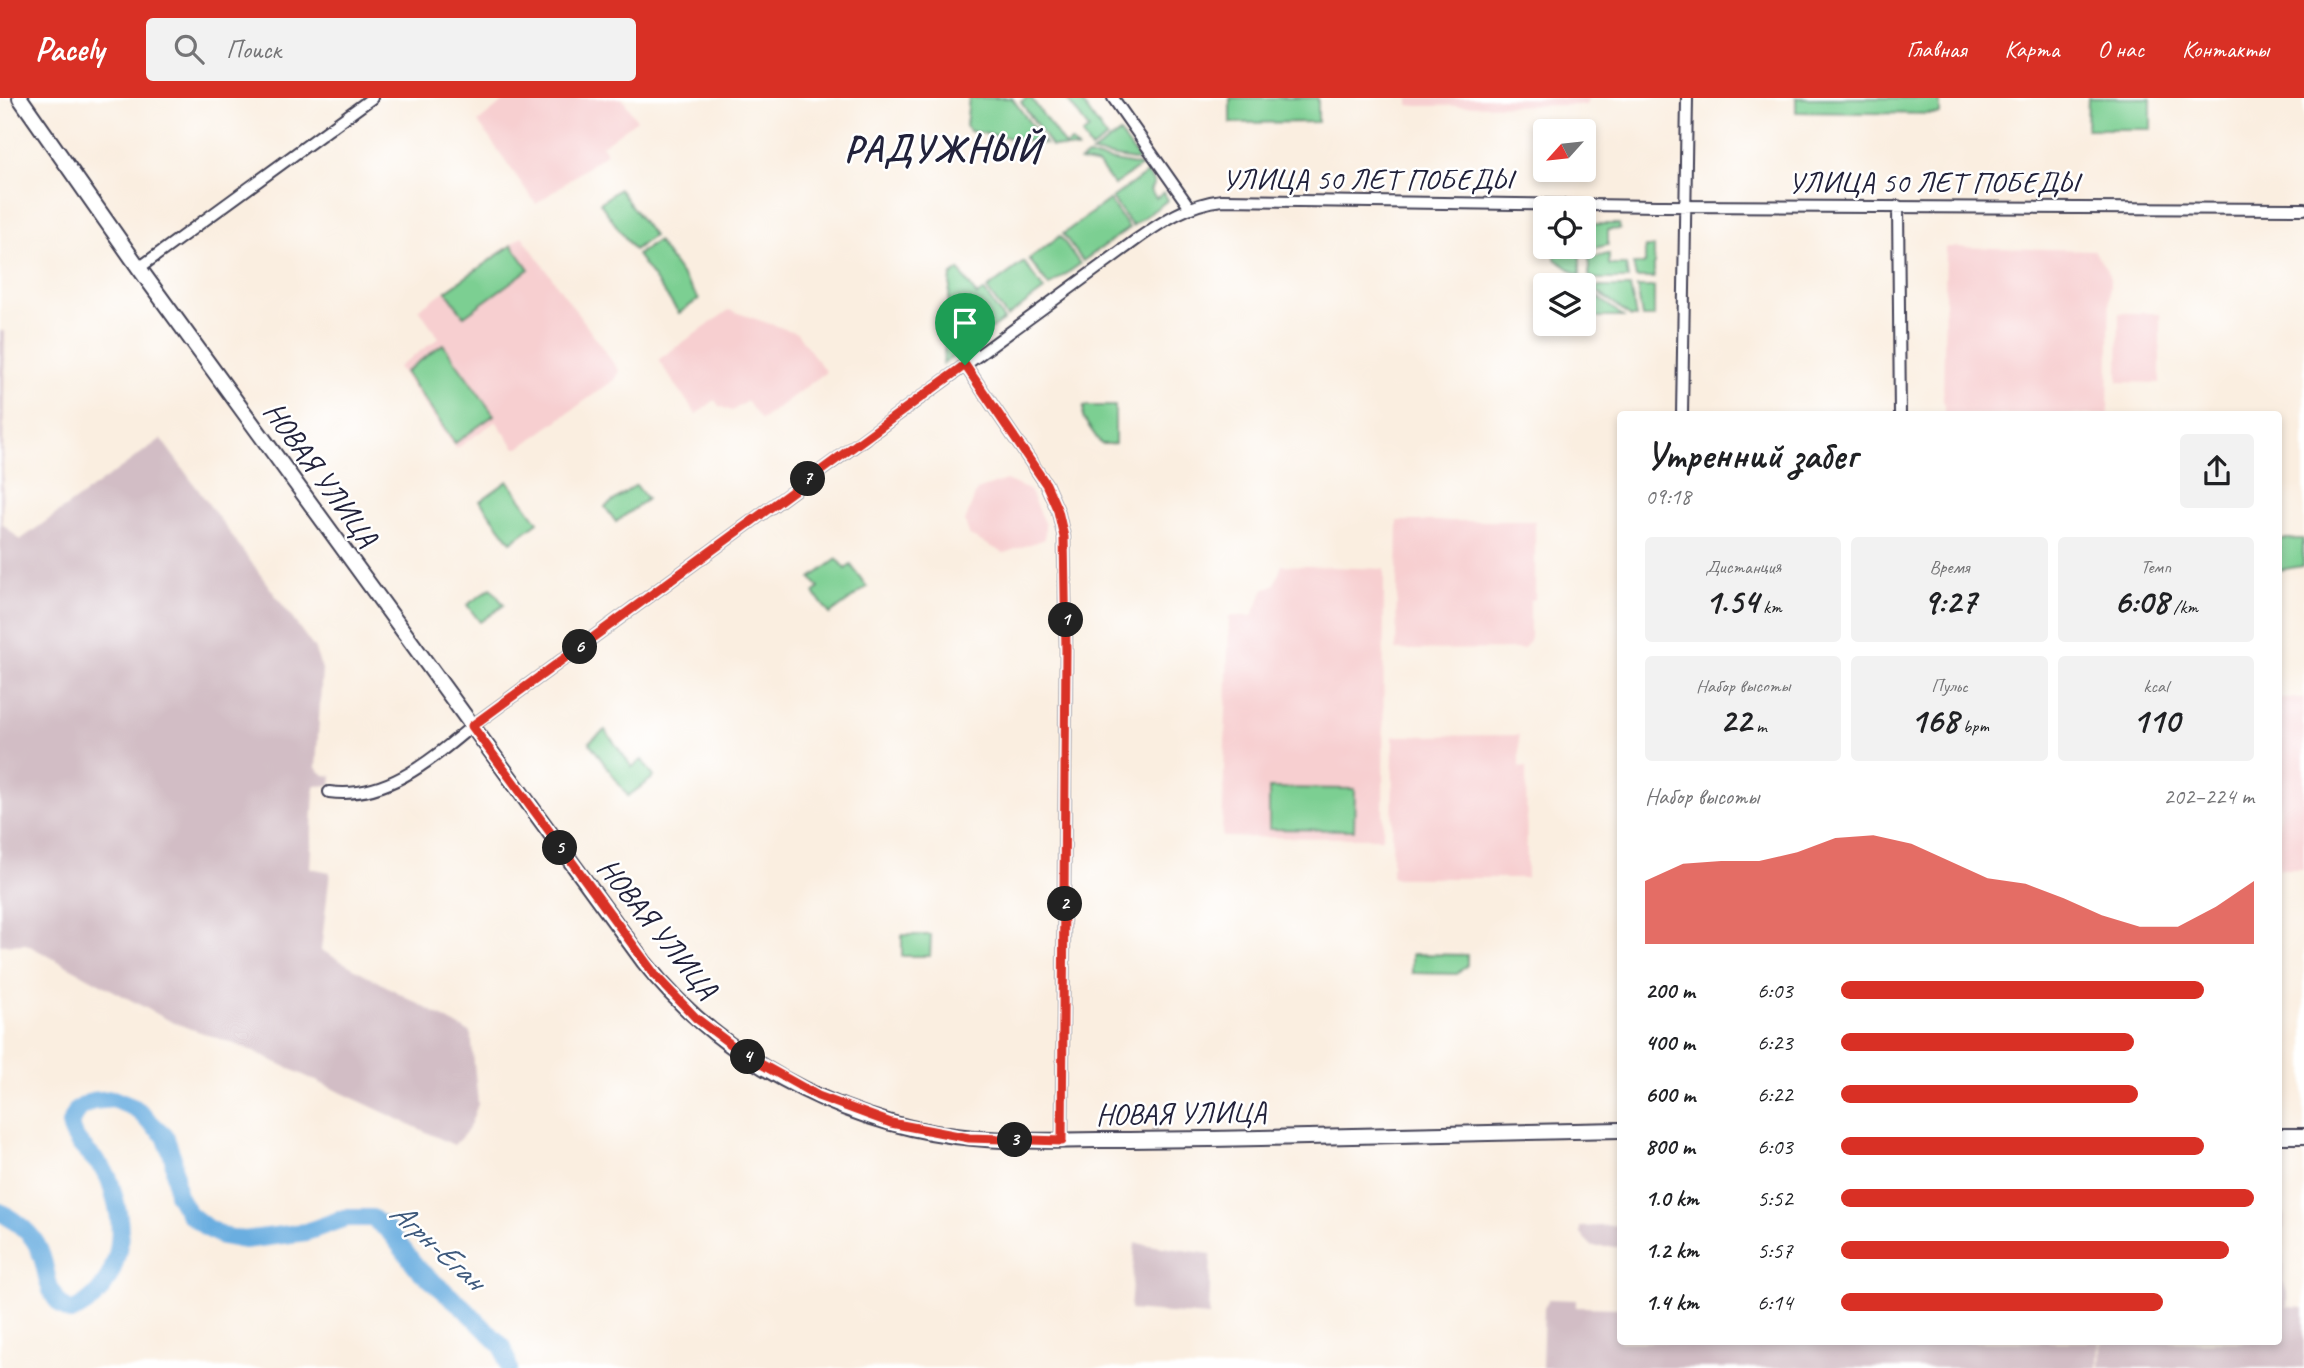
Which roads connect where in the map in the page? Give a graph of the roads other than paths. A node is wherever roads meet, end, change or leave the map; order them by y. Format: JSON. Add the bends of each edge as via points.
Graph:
{"nodes":[{"id":1,"x":20,"y":98,"type":"edge"},
{"id":2,"x":372,"y":98,"type":"edge"},
{"id":3,"x":1114,"y":98,"type":"edge"},
{"id":4,"x":1687,"y":98,"type":"edge"},
{"id":5,"x":1685,"y":206,"type":"junction"},
{"id":6,"x":1898,"y":206,"type":"junction"},
{"id":7,"x":1190,"y":208,"type":"junction"},
{"id":8,"x":2304,"y":209,"type":"edge"},
{"id":9,"x":139,"y":268,"type":"junction"},
{"id":10,"x":965,"y":365,"type":"junction"},
{"id":11,"x":1682,"y":411,"type":"edge"},
{"id":12,"x":1900,"y":411,"type":"edge"},
{"id":13,"x":472,"y":726,"type":"junction"},
{"id":14,"x":329,"y":792,"type":"dead end"},
{"id":15,"x":1617,"y":1130,"type":"edge"},
{"id":16,"x":2282,"y":1136,"type":"edge"},
{"id":17,"x":2304,"y":1136,"type":"edge"},
{"id":18,"x":1062,"y":1141,"type":"junction"}],
"edges":[{"from":1,"to":9,"type":"street","name":"НОВАЯ УЛИЦА"},
{"from":2,"to":9,"type":"street"},
{"from":3,"to":7,"type":"street"},
{"from":4,"to":5,"type":"street"},
{"from":5,"to":6,"type":"street","name":"УЛИЦА 50 ЛЕТ ПОБЕДЫ"},
{"from":5,"to":7,"type":"street","name":"УЛИЦА 50 ЛЕТ ПОБЕДЫ","via":[[1222,200]]},
{"from":5,"to":11,"type":"street"},
{"from":6,"to":8,"type":"street","name":"УЛИЦА 50 ЛЕТ ПОБЕДЫ"},
{"from":6,"to":12,"type":"street"},
{"from":7,"to":10,"type":"street","name":"УЛИЦА 50 ЛЕТ ПОБЕДЫ","via":[[1136,240]]},
{"from":9,"to":13,"type":"street","name":"НОВАЯ УЛИЦА"},
{"from":10,"to":13,"type":"street","name":"УЛИЦА 50 ЛЕТ ПОБЕДЫ"},
{"from":10,"to":18,"type":"street","via":[[1046,484],[1064,537]]},
{"from":13,"to":14,"type":"street","name":"УЛИЦА 50 ЛЕТ ПОБЕДЫ","via":[[402,778],[359,793]]},
{"from":13,"to":18,"type":"street","name":"НОВАЯ УЛИЦА","via":[[655,975],[696,1018],[745,1055],[818,1096],[891,1123],[969,1138]]},
{"from":15,"to":18,"type":"street","name":"НОВАЯ УЛИЦА"},
{"from":16,"to":17,"type":"street"}]}
